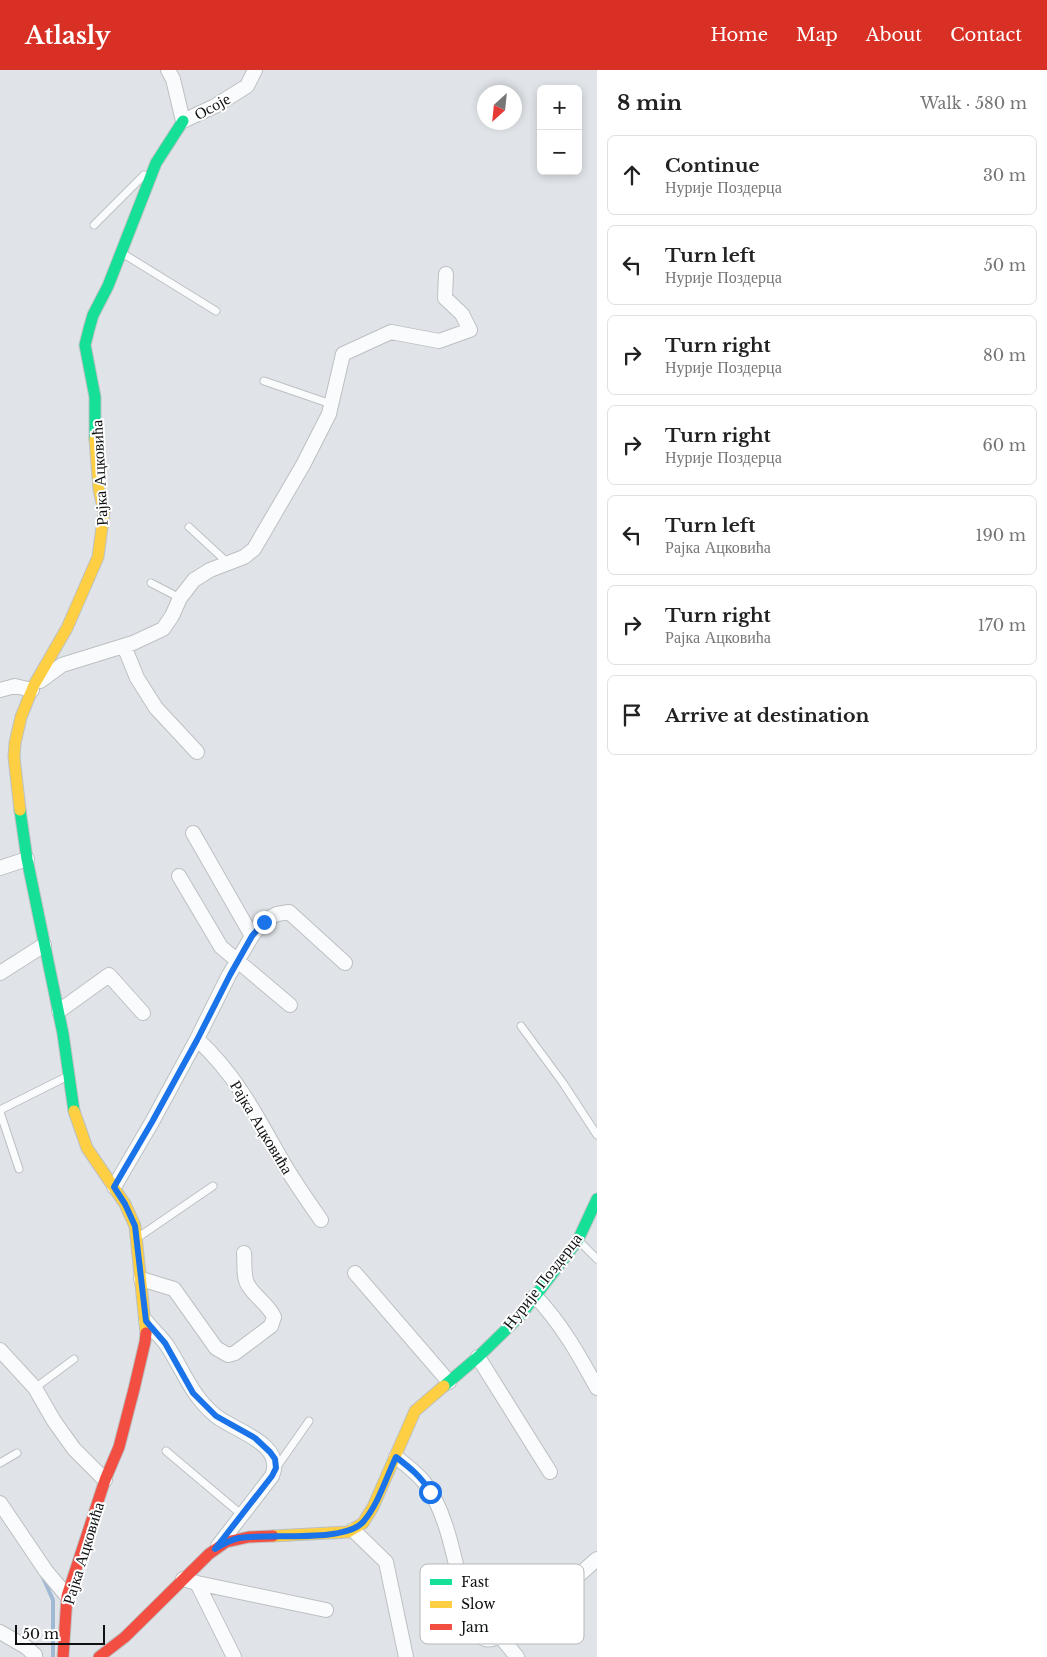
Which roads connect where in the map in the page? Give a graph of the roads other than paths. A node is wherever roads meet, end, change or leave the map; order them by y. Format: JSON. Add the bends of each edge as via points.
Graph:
{"nodes":[{"id":1,"x":168,"y":70,"type":"edge"},
{"id":2,"x":255,"y":70,"type":"edge"},
{"id":3,"x":183,"y":122,"type":"junction"},
{"id":4,"x":156,"y":163,"type":"junction"},
{"id":5,"x":94,"y":225,"type":"dead end"},
{"id":6,"x":121,"y":253,"type":"junction"},
{"id":7,"x":446,"y":274,"type":"dead end"},
{"id":8,"x":216,"y":311,"type":"dead end"},
{"id":9,"x":264,"y":381,"type":"dead end"},
{"id":10,"x":331,"y":404,"type":"junction"},
{"id":11,"x":189,"y":528,"type":"dead end"},
{"id":12,"x":228,"y":563,"type":"junction"},
{"id":13,"x":151,"y":583,"type":"dead end"},
{"id":14,"x":180,"y":598,"type":"junction"},
{"id":15,"x":124,"y":646,"type":"junction"},
{"id":16,"x":33,"y":688,"type":"junction"},
{"id":17,"x":0,"y":690,"type":"edge"},
{"id":18,"x":198,"y":752,"type":"dead end"},
{"id":19,"x":193,"y":833,"type":"dead end"},
{"id":20,"x":27,"y":859,"type":"junction"},
{"id":21,"x":0,"y":868,"type":"edge"},
{"id":22,"x":179,"y":876,"type":"dead end"},
{"id":23,"x":252,"y":936,"type":"junction"},
{"id":24,"x":44,"y":945,"type":"junction"},
{"id":25,"x":237,"y":962,"type":"junction"},
{"id":26,"x":345,"y":963,"type":"dead end"},
{"id":27,"x":0,"y":973,"type":"edge"},
{"id":28,"x":290,"y":1005,"type":"dead end"},
{"id":29,"x":59,"y":1011,"type":"junction"},
{"id":30,"x":143,"y":1013,"type":"dead end"},
{"id":31,"x":521,"y":1026,"type":"dead end"},
{"id":32,"x":197,"y":1040,"type":"junction"},
{"id":33,"x":68,"y":1075,"type":"junction"},
{"id":34,"x":0,"y":1111,"type":"edge"},
{"id":35,"x":597,"y":1135,"type":"edge"},
{"id":36,"x":19,"y":1169,"type":"dead end"},
{"id":37,"x":213,"y":1186,"type":"dead end"},
{"id":38,"x":114,"y":1187,"type":"junction"},
{"id":39,"x":597,"y":1199,"type":"edge"},
{"id":40,"x":321,"y":1220,"type":"dead end"},
{"id":41,"x":137,"y":1238,"type":"junction"},
{"id":42,"x":578,"y":1240,"type":"junction"},
{"id":43,"x":244,"y":1253,"type":"dead end"},
{"id":44,"x":597,"y":1259,"type":"edge"},
{"id":45,"x":355,"y":1273,"type":"dead end"},
{"id":46,"x":141,"y":1279,"type":"junction"},
{"id":47,"x":535,"y":1296,"type":"junction"},
{"id":48,"x":146,"y":1321,"type":"junction"},
{"id":49,"x":0,"y":1350,"type":"edge"},
{"id":50,"x":478,"y":1357,"type":"junction"},
{"id":51,"x":74,"y":1359,"type":"dead end"},
{"id":52,"x":449,"y":1382,"type":"junction"},
{"id":53,"x":35,"y":1388,"type":"junction"},
{"id":54,"x":597,"y":1388,"type":"edge"},
{"id":55,"x":308,"y":1421,"type":"dead end"},
{"id":56,"x":166,"y":1451,"type":"dead end"},
{"id":57,"x":17,"y":1453,"type":"dead end"},
{"id":58,"x":396,"y":1457,"type":"junction"},
{"id":59,"x":0,"y":1463,"type":"edge"},
{"id":60,"x":276,"y":1464,"type":"junction"},
{"id":61,"x":550,"y":1472,"type":"dead end"},
{"id":62,"x":105,"y":1480,"type":"junction"},
{"id":63,"x":0,"y":1503,"type":"edge"},
{"id":64,"x":242,"y":1515,"type":"junction"},
{"id":65,"x":354,"y":1530,"type":"junction"},
{"id":66,"x":215,"y":1549,"type":"junction"},
{"id":67,"x":597,"y":1559,"type":"edge"},
{"id":68,"x":456,"y":1564,"type":"edge"},
{"id":69,"x":584,"y":1570,"type":"edge"},
{"id":70,"x":190,"y":1581,"type":"junction"},
{"id":71,"x":67,"y":1596,"type":"junction"},
{"id":72,"x":326,"y":1610,"type":"dead end"},
{"id":73,"x":0,"y":1632,"type":"edge"},
{"id":74,"x":506,"y":1644,"type":"edge"},
{"id":75,"x":108,"y":1655,"type":"edge"},
{"id":76,"x":35,"y":1657,"type":"edge"},
{"id":77,"x":63,"y":1657,"type":"edge"},
{"id":78,"x":234,"y":1657,"type":"edge"},
{"id":79,"x":406,"y":1657,"type":"edge"},
{"id":80,"x":517,"y":1657,"type":"edge"}],
"edges":[{"from":1,"to":3,"type":"street","name":"Осоје","via":[[173,78]]},
{"from":2,"to":3,"type":"street","name":"Осоје","via":[[246,86]]},
{"from":3,"to":4,"type":"street","name":"Рајка Ацковића"},
{"from":4,"to":5,"type":"lane","name":"Рајка Ацковића"},
{"from":4,"to":6,"type":"street","name":"Рајка Ацковића"},
{"from":6,"to":8,"type":"lane"},
{"from":6,"to":16,"type":"street","name":"Рајка Ацковића","via":[[93,315],[85,345],[95,397],[96,460],[104,512],[98,557],[67,628]]},
{"from":7,"to":10,"type":"street","via":[[445,298],[462,314],[470,330],[439,341],[391,332],[342,354]]},
{"from":9,"to":10,"type":"lane"},
{"from":10,"to":12,"type":"street","via":[[320,434],[258,543],[244,556]]},
{"from":11,"to":12,"type":"lane"},
{"from":12,"to":14,"type":"street","via":[[194,580]]},
{"from":13,"to":14,"type":"lane"},
{"from":14,"to":15,"type":"street","via":[[163,629]]},
{"from":15,"to":16,"type":"street","via":[[62,665]]},
{"from":15,"to":18,"type":"street","via":[[137,678],[156,708]]},
{"from":16,"to":17,"type":"street","via":[[15,686]]},
{"from":16,"to":20,"type":"street","name":"Рајка Ацковића","via":[[9,758],[16,782]]},
{"from":19,"to":23,"type":"street"},
{"from":20,"to":21,"type":"street"},
{"from":20,"to":24,"type":"street","name":"Рајка Ацковића"},
{"from":22,"to":25,"type":"street","via":[[221,947]]},
{"from":23,"to":25,"type":"street"},
{"from":23,"to":26,"type":"street","via":[[269,918],[289,912]]},
{"from":24,"to":27,"type":"street"},
{"from":24,"to":29,"type":"street","name":"Рајка Ацковића"},
{"from":25,"to":28,"type":"street"},
{"from":25,"to":32,"type":"street"},
{"from":29,"to":30,"type":"street","via":[[109,975]]},
{"from":29,"to":33,"type":"street","name":"Рајка Ацковића"},
{"from":31,"to":35,"type":"lane"},
{"from":32,"to":38,"type":"street"},
{"from":32,"to":40,"type":"street","name":"Рајка Ацковића","via":[[219,1060],[245,1096],[294,1181]]},
{"from":33,"to":34,"type":"lane"},
{"from":33,"to":38,"type":"street","name":"Рајка Ацковића","via":[[73,1107],[87,1148]]},
{"from":34,"to":36,"type":"lane"},
{"from":37,"to":41,"type":"lane"},
{"from":38,"to":41,"type":"street","name":"Рајка Ацковића","via":[[135,1226]]},
{"from":39,"to":42,"type":"street","name":"Нурије Поздерца"},
{"from":41,"to":46,"type":"street","name":"Рајка Ацковића"},
{"from":42,"to":44,"type":"lane"},
{"from":42,"to":47,"type":"street","name":"Нурије Поздерца"},
{"from":43,"to":46,"type":"street","via":[[248,1285],[274,1317],[272,1326],[235,1354],[228,1355],[216,1348],[174,1290]]},
{"from":45,"to":52,"type":"street"},
{"from":46,"to":48,"type":"street","name":"Рајка Ацковића"},
{"from":47,"to":50,"type":"street","name":"Нурије Поздерца","via":[[520,1316]]},
{"from":47,"to":54,"type":"street","via":[[560,1326]]},
{"from":48,"to":60,"type":"street","via":[[165,1343],[193,1393],[216,1416],[255,1438],[270,1452]]},
{"from":48,"to":62,"type":"street","name":"Рајка Ацковића","via":[[145,1342],[134,1389]]},
{"from":49,"to":53,"type":"street","name":"Рајка Ацковића"},
{"from":50,"to":52,"type":"street","name":"Нурије Поздерца"},
{"from":50,"to":61,"type":"street"},
{"from":51,"to":53,"type":"lane"},
{"from":52,"to":58,"type":"street","name":"Нурије Поздерца","via":[[415,1412]]},
{"from":53,"to":62,"type":"street","name":"Рајка Ацковића","via":[[74,1449]]},
{"from":55,"to":60,"type":"lane"},
{"from":56,"to":64,"type":"lane"},
{"from":57,"to":59,"type":"lane"},
{"from":58,"to":65,"type":"street","name":"Нурије Поздерца","via":[[370,1512]]},
{"from":58,"to":68,"type":"street","via":[[426,1483],[449,1536]]},
{"from":60,"to":64,"type":"street","via":[[272,1476]]},
{"from":62,"to":71,"type":"street","name":"Рајка Ацковића"},
{"from":63,"to":71,"type":"street"},
{"from":64,"to":66,"type":"street"},
{"from":65,"to":66,"type":"street","via":[[240,1538]]},
{"from":65,"to":79,"type":"street","via":[[386,1562]]},
{"from":66,"to":70,"type":"street"},
{"from":67,"to":69,"type":"street"},
{"from":70,"to":72,"type":"street"},
{"from":70,"to":75,"type":"street"},
{"from":70,"to":78,"type":"street"},
{"from":71,"to":77,"type":"street","name":"Рајка Ацковића"},
{"from":73,"to":76,"type":"street","via":[[26,1647]]},
{"from":74,"to":80,"type":"street"}]}
